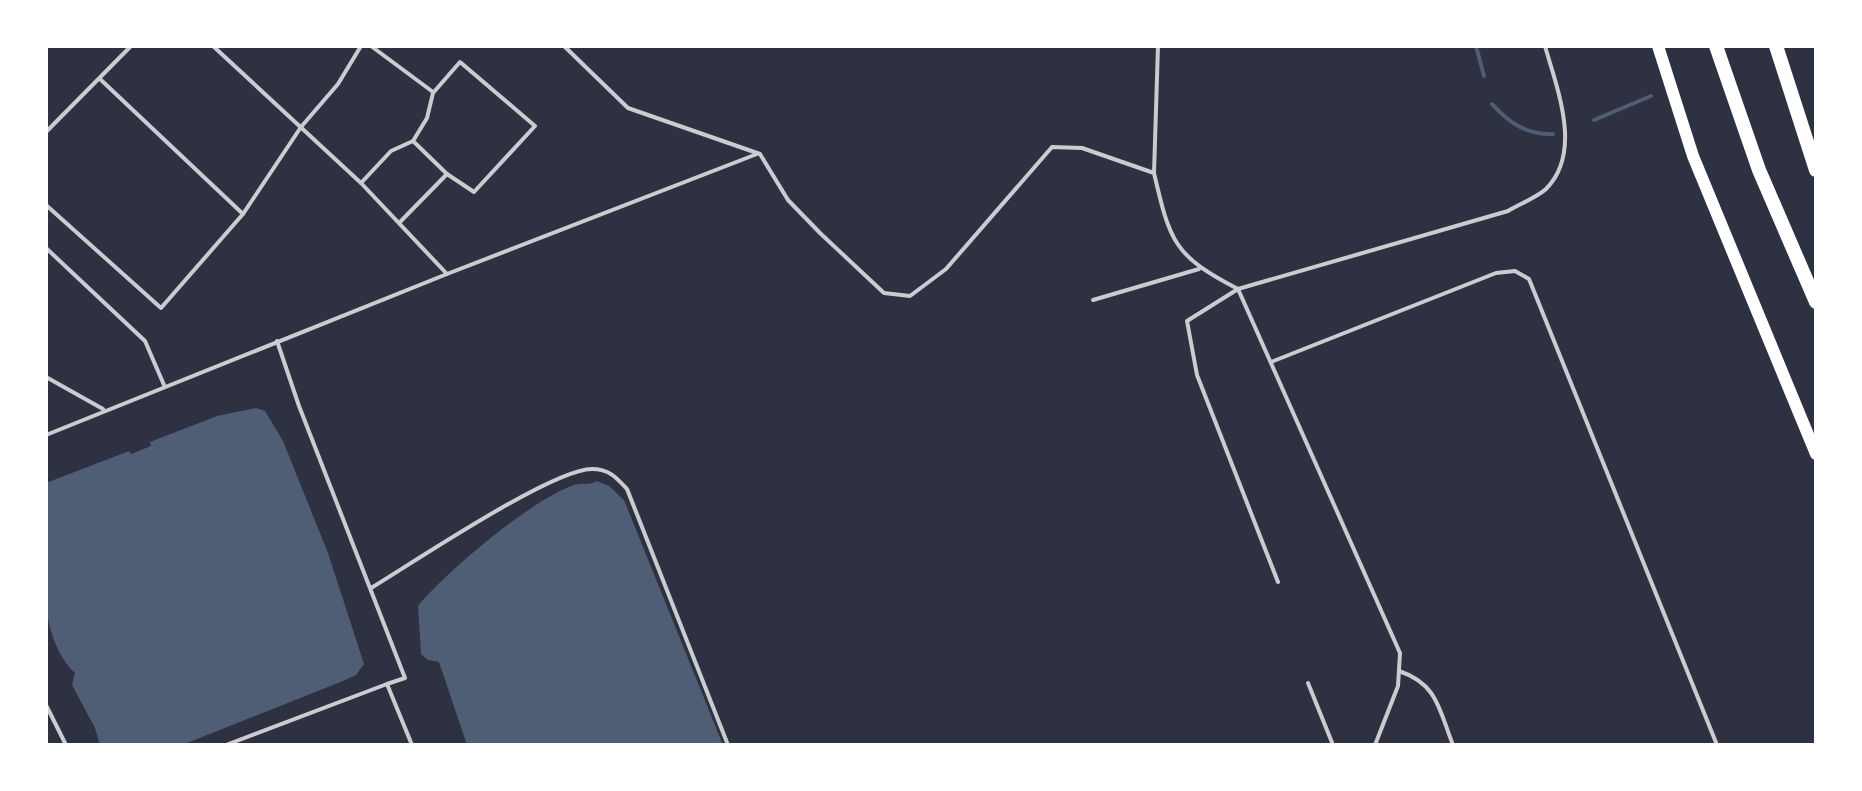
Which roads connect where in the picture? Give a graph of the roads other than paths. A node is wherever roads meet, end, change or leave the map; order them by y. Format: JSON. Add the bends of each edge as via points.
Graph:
{"nodes":[{"id":1,"x":131,"y":46,"type":"edge"},
{"id":2,"x":213,"y":46,"type":"edge"},
{"id":3,"x":361,"y":46,"type":"edge"},
{"id":4,"x":371,"y":46,"type":"edge"},
{"id":5,"x":564,"y":46,"type":"edge"},
{"id":6,"x":1158,"y":46,"type":"edge"},
{"id":7,"x":1545,"y":46,"type":"edge"},
{"id":8,"x":1658,"y":46,"type":"edge"},
{"id":9,"x":1716,"y":46,"type":"edge"},
{"id":10,"x":1776,"y":46,"type":"edge"},
{"id":11,"x":100,"y":79,"type":"junction"},
{"id":12,"x":433,"y":93,"type":"junction"},
{"id":13,"x":301,"y":127,"type":"junction"},
{"id":14,"x":46,"y":132,"type":"edge"},
{"id":15,"x":413,"y":141,"type":"junction"},
{"id":16,"x":760,"y":154,"type":"junction"},
{"id":17,"x":1816,"y":170,"type":"edge"},
{"id":18,"x":1154,"y":173,"type":"junction"},
{"id":19,"x":447,"y":174,"type":"junction"},
{"id":20,"x":361,"y":183,"type":"junction"},
{"id":21,"x":46,"y":205,"type":"edge"},
{"id":22,"x":243,"y":214,"type":"junction"},
{"id":23,"x":401,"y":221,"type":"junction"},
{"id":24,"x":46,"y":248,"type":"edge"},
{"id":25,"x":1199,"y":269,"type":"junction"},
{"id":26,"x":447,"y":274,"type":"junction"},
{"id":27,"x":1238,"y":289,"type":"junction"},
{"id":28,"x":1093,"y":300,"type":"dead end"},
{"id":29,"x":1816,"y":302,"type":"edge"},
{"id":30,"x":277,"y":341,"type":"junction"},
{"id":31,"x":1271,"y":362,"type":"junction"},
{"id":32,"x":46,"y":377,"type":"edge"},
{"id":33,"x":164,"y":385,"type":"junction"},
{"id":34,"x":103,"y":409,"type":"junction"},
{"id":35,"x":46,"y":435,"type":"edge"},
{"id":36,"x":1816,"y":454,"type":"edge"},
{"id":37,"x":1278,"y":582,"type":"dead end"},
{"id":38,"x":371,"y":588,"type":"junction"},
{"id":39,"x":1399,"y":671,"type":"junction"},
{"id":40,"x":1308,"y":683,"type":"dead end"},
{"id":41,"x":387,"y":684,"type":"junction"},
{"id":42,"x":46,"y":705,"type":"edge"},
{"id":43,"x":66,"y":745,"type":"edge"},
{"id":44,"x":226,"y":745,"type":"edge"},
{"id":45,"x":412,"y":745,"type":"edge"},
{"id":46,"x":728,"y":745,"type":"edge"},
{"id":47,"x":1333,"y":745,"type":"edge"},
{"id":48,"x":1375,"y":745,"type":"edge"},
{"id":49,"x":1453,"y":745,"type":"edge"},
{"id":50,"x":1717,"y":745,"type":"edge"}],
"edges":[{"from":1,"to":11,"type":"lane"},
{"from":2,"to":13,"type":"lane"},
{"from":3,"to":13,"type":"lane","via":[[338,84]]},
{"from":4,"to":12,"type":"lane"},
{"from":5,"to":16,"type":"lane","via":[[628,108]]},
{"from":6,"to":18,"type":"lane"},
{"from":7,"to":27,"type":"lane","via":[[1562,107],[1564,159],[1545,189],[1508,211]]},
{"from":8,"to":36,"type":"main road","via":[[1693,156]]},
{"from":9,"to":29,"type":"highway","via":[[1759,170]]},
{"from":10,"to":17,"type":"highway"},
{"from":11,"to":14,"type":"lane"},
{"from":11,"to":22,"type":"lane"},
{"from":12,"to":15,"type":"lane","via":[[427,118]]},
{"from":12,"to":19,"type":"lane","via":[[460,62],[535,126],[474,192]]},
{"from":13,"to":20,"type":"lane"},
{"from":13,"to":22,"type":"lane"},
{"from":15,"to":19,"type":"lane"},
{"from":15,"to":20,"type":"lane","via":[[391,151]]},
{"from":16,"to":18,"type":"lane","via":[[788,200],[820,233],[884,293],[910,296],[946,269],[1052,147],[1082,148]]},
{"from":16,"to":26,"type":"lane"},
{"from":18,"to":25,"type":"lane","via":[[1168,231]]},
{"from":19,"to":23,"type":"lane"},
{"from":20,"to":23,"type":"lane"},
{"from":21,"to":22,"type":"lane","via":[[161,308]]},
{"from":23,"to":26,"type":"lane"},
{"from":24,"to":33,"type":"lane","via":[[145,341]]},
{"from":25,"to":27,"type":"lane"},
{"from":25,"to":28,"type":"lane"},
{"from":26,"to":30,"type":"lane"},
{"from":27,"to":31,"type":"lane"},
{"from":27,"to":37,"type":"lane","via":[[1187,321],[1197,375]]},
{"from":30,"to":33,"type":"lane"},
{"from":30,"to":38,"type":"lane"},
{"from":31,"to":39,"type":"lane","via":[[1400,653]]},
{"from":31,"to":50,"type":"lane","via":[[1496,273],[1515,271],[1529,279]]},
{"from":32,"to":34,"type":"lane"},
{"from":33,"to":34,"type":"lane"},
{"from":34,"to":35,"type":"lane"},
{"from":38,"to":41,"type":"lane","via":[[405,678]]},
{"from":38,"to":46,"type":"lane","via":[[563,476],[591,469],[613,473],[627,489]]},
{"from":39,"to":48,"type":"lane"},
{"from":39,"to":49,"type":"lane","via":[[1421,678],[1432,690]]},
{"from":40,"to":47,"type":"lane"},
{"from":41,"to":44,"type":"lane"},
{"from":41,"to":45,"type":"lane"},
{"from":42,"to":43,"type":"lane"}]}
